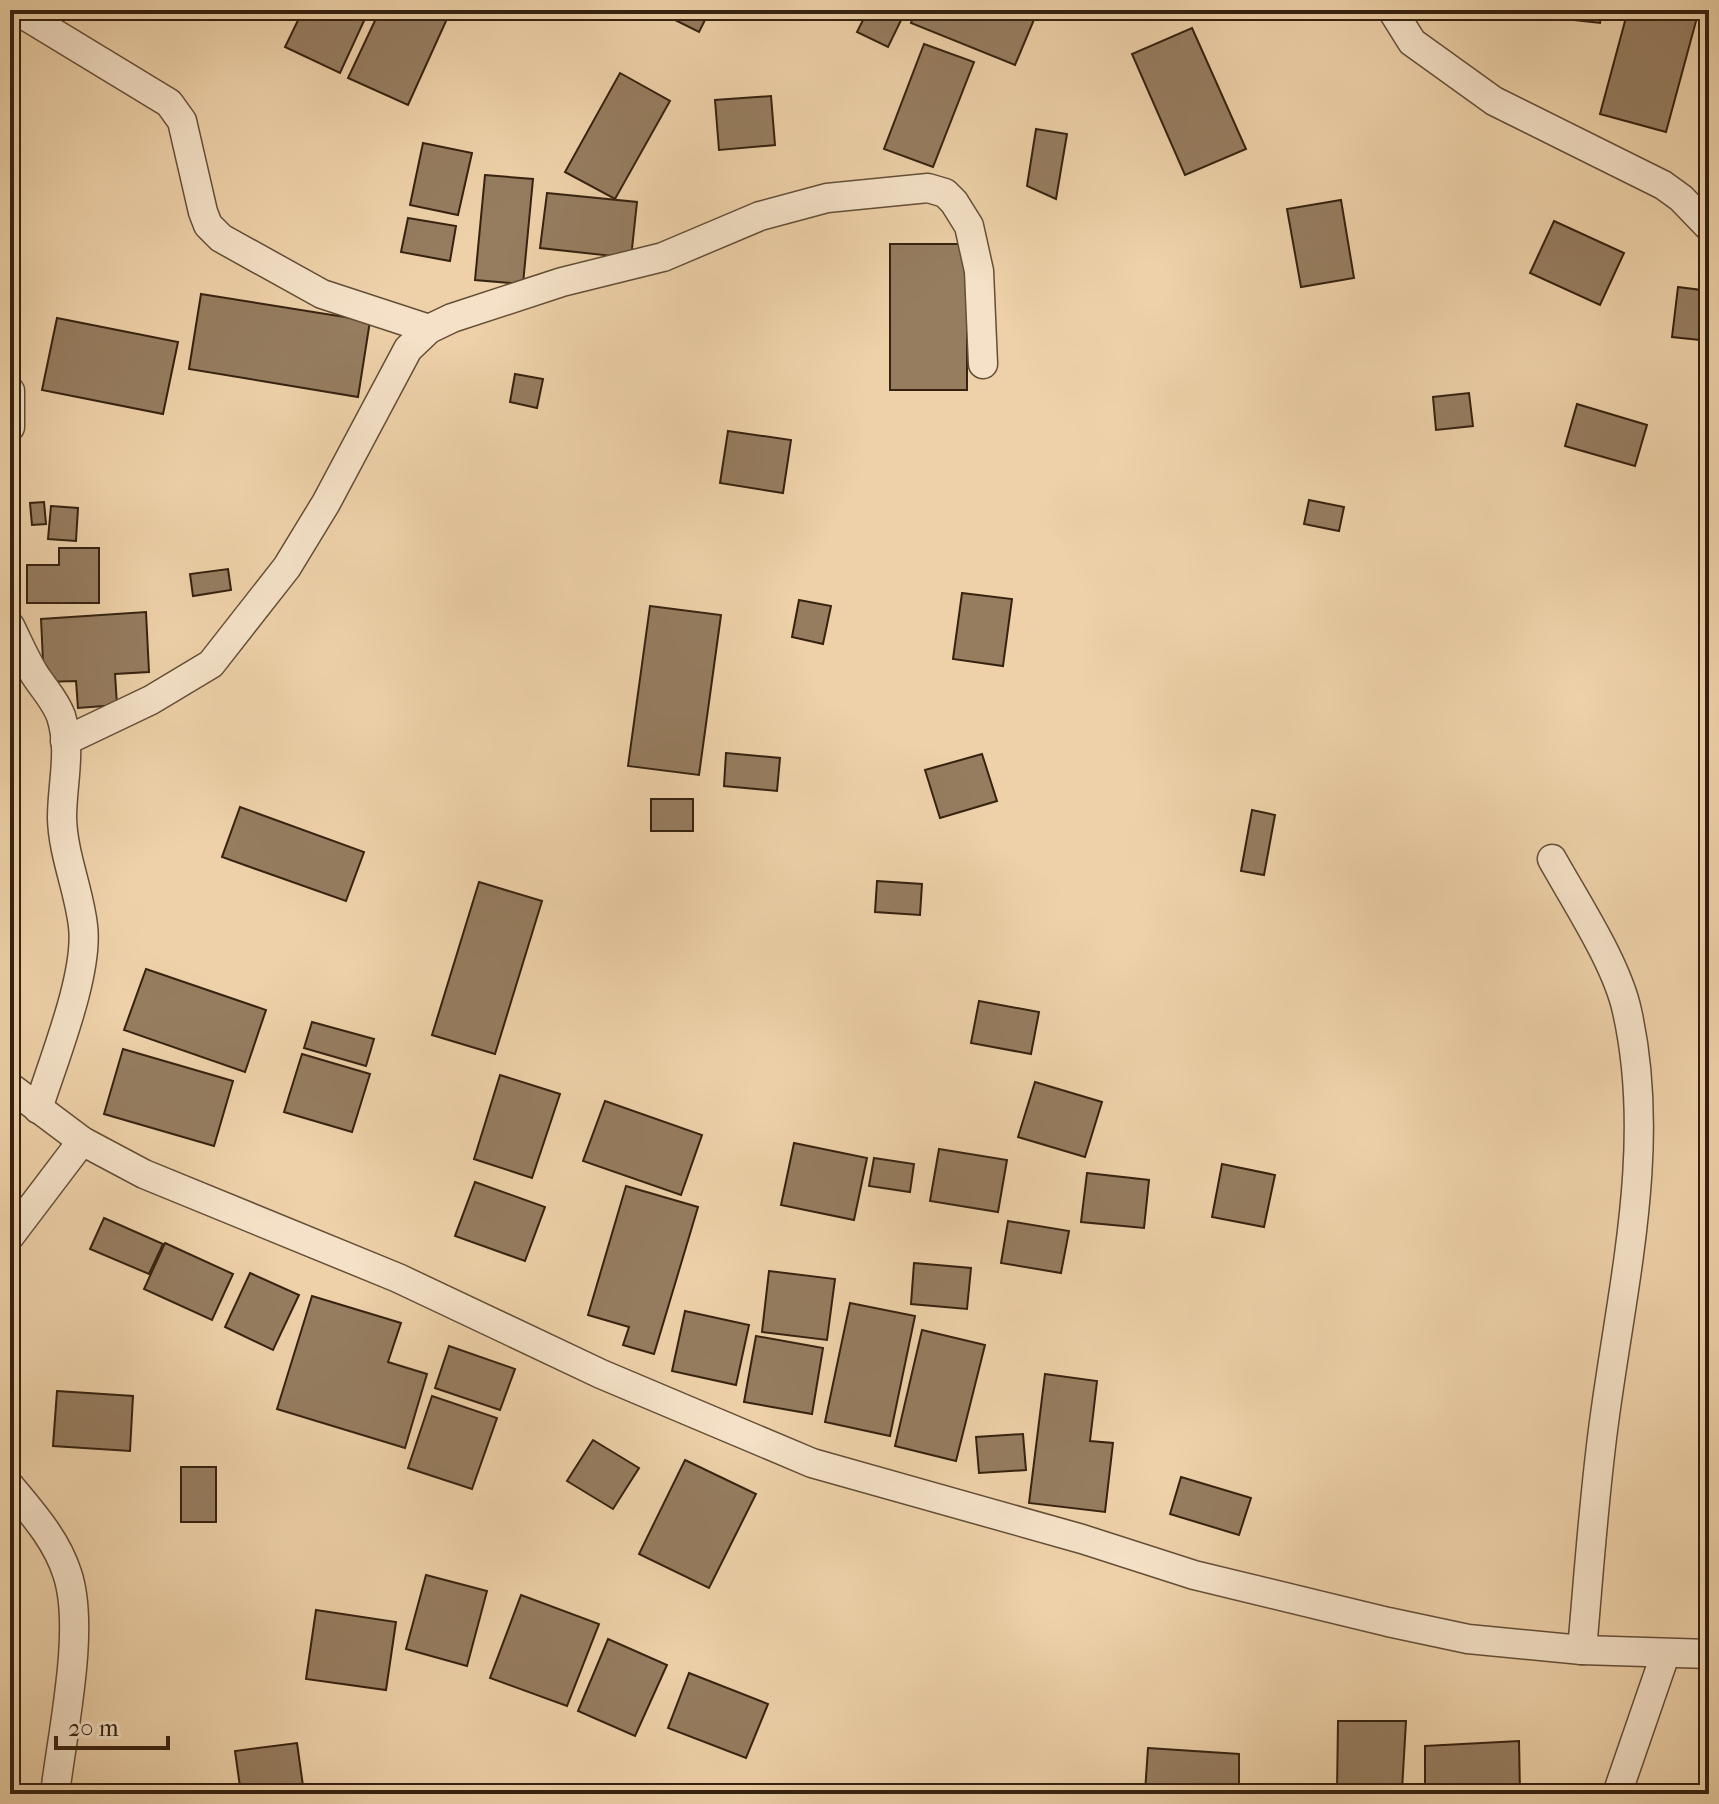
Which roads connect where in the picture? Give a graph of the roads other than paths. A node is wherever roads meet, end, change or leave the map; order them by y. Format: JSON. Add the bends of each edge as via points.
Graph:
{"nodes":[{"id":1,"x":16,"y":10,"type":"edge"},
{"id":2,"x":1392,"y":10,"type":"edge"},
{"id":3,"x":1417,"y":10,"type":"edge"},
{"id":4,"x":1412,"y":42,"type":"junction"},
{"id":5,"x":1709,"y":227,"type":"edge"},
{"id":6,"x":429,"y":329,"type":"junction"},
{"id":7,"x":983,"y":364,"type":"dead end"},
{"id":8,"x":10,"y":391,"type":"edge"},
{"id":9,"x":10,"y":427,"type":"edge"},
{"id":10,"x":10,"y":626,"type":"edge"},
{"id":11,"x":65,"y":741,"type":"junction"},
{"id":12,"x":1552,"y":859,"type":"dead end"},
{"id":13,"x":10,"y":1087,"type":"edge"},
{"id":14,"x":38,"y":1109,"type":"junction"},
{"id":15,"x":82,"y":1141,"type":"junction"},
{"id":16,"x":10,"y":1236,"type":"edge"},
{"id":17,"x":10,"y":1486,"type":"edge"},
{"id":18,"x":1582,"y":1650,"type":"junction"},
{"id":19,"x":1708,"y":1652,"type":"edge"},
{"id":20,"x":1665,"y":1655,"type":"junction"},
{"id":21,"x":55,"y":1794,"type":"edge"},
{"id":22,"x":1617,"y":1794,"type":"edge"}],
"edges":[{"from":1,"to":6,"type":"street","via":[[169,103],[182,121],[208,225],[221,238],[322,294]]},
{"from":2,"to":4,"type":"street"},
{"from":3,"to":4,"type":"street"},
{"from":4,"to":5,"type":"street","via":[[1494,101],[1663,185]]},
{"from":6,"to":7,"type":"street","via":[[562,282],[663,257],[760,216],[827,198],[928,188],[945,193],[969,226],[979,271]]},
{"from":6,"to":11,"type":"street","via":[[408,349],[287,567],[211,664]]},
{"from":8,"to":9,"type":"street"},
{"from":10,"to":11,"type":"street","via":[[57,705]]},
{"from":11,"to":14,"type":"street","via":[[68,778],[62,817],[83,927],[82,954]]},
{"from":12,"to":18,"type":"street","via":[[1595,935],[1627,1007],[1642,1132],[1600,1452]]},
{"from":13,"to":14,"type":"street"},
{"from":14,"to":15,"type":"street"},
{"from":15,"to":16,"type":"street"},
{"from":15,"to":18,"type":"street","via":[[144,1174],[398,1278],[601,1374],[812,1463],[1320,1607],[1468,1639]]},
{"from":17,"to":21,"type":"street","via":[[47,1532],[67,1574],[76,1620]]},
{"from":18,"to":20,"type":"street"},
{"from":19,"to":20,"type":"street"},
{"from":20,"to":22,"type":"street"}]}
